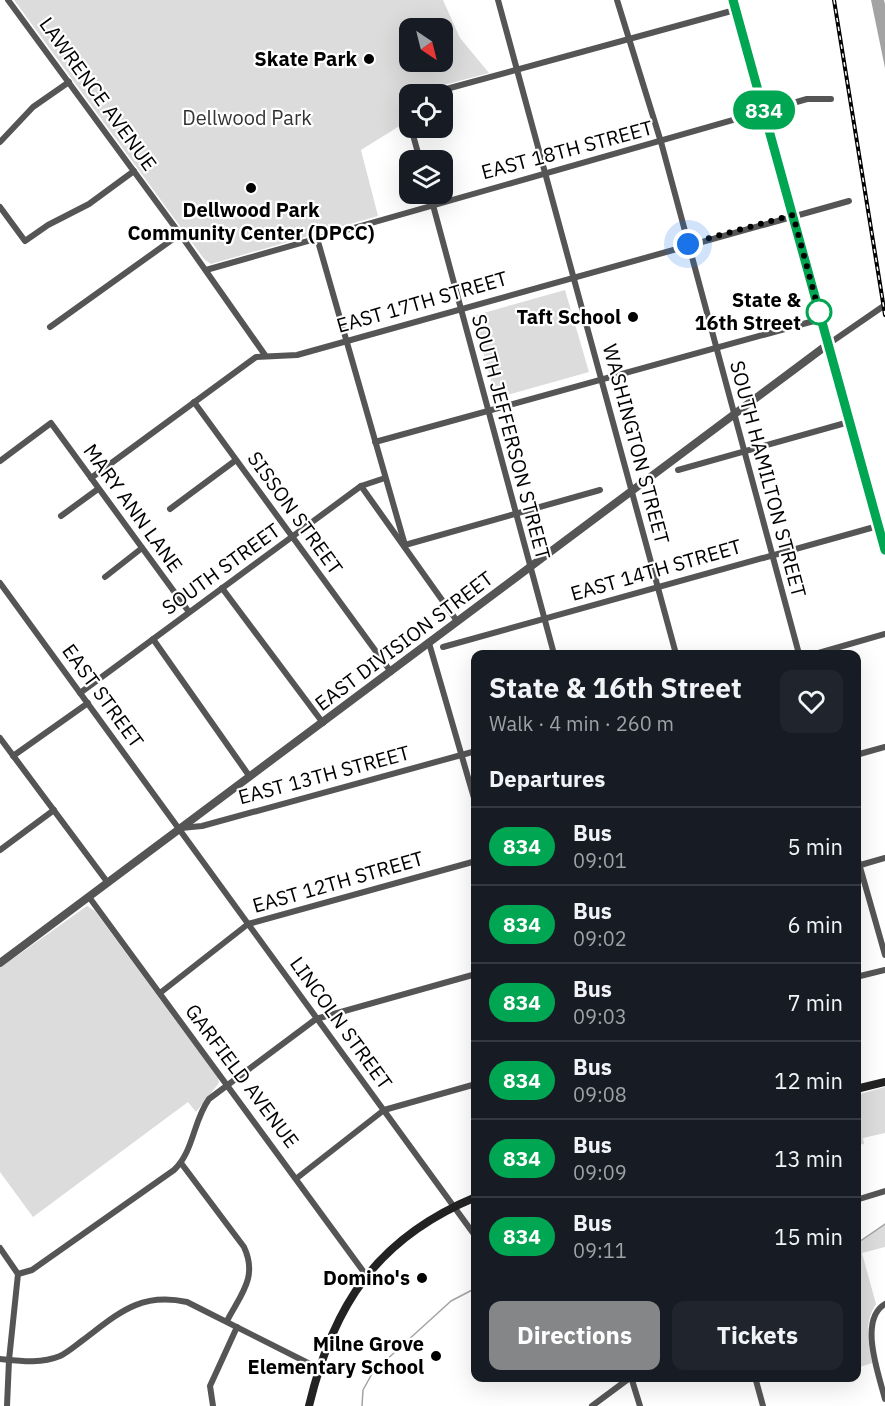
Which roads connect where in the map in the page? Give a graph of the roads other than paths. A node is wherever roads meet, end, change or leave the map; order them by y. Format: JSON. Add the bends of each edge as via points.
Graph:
{"nodes":[{"id":1,"x":8,"y":0,"type":"edge"},
{"id":2,"x":498,"y":0,"type":"edge"},
{"id":3,"x":617,"y":0,"type":"edge"},
{"id":4,"x":734,"y":5,"type":"edge"},
{"id":5,"x":630,"y":38,"type":"junction"},
{"id":6,"x":517,"y":69,"type":"junction"},
{"id":7,"x":69,"y":82,"type":"junction"},
{"id":8,"x":453,"y":87,"type":"edge"},
{"id":9,"x":831,"y":99,"type":"dead end"},
{"id":10,"x":764,"y":111,"type":"junction"},
{"id":11,"x":0,"y":142,"type":"edge"},
{"id":12,"x":661,"y":142,"type":"junction"},
{"id":13,"x":134,"y":171,"type":"junction"},
{"id":14,"x":544,"y":173,"type":"junction"},
{"id":15,"x":453,"y":198,"type":"edge"},
{"id":16,"x":849,"y":201,"type":"dead end"},
{"id":17,"x":433,"y":204,"type":"joint"},
{"id":18,"x":0,"y":207,"type":"edge"},
{"id":19,"x":793,"y":215,"type":"junction"},
{"id":20,"x":180,"y":234,"type":"junction"},
{"id":21,"x":317,"y":238,"type":"junction"},
{"id":22,"x":688,"y":244,"type":"junction"},
{"id":23,"x":206,"y":270,"type":"junction"},
{"id":24,"x":573,"y":276,"type":"junction"},
{"id":25,"x":885,"y":305,"type":"edge"},
{"id":26,"x":459,"y":308,"type":"junction"},
{"id":27,"x":821,"y":319,"type":"junction"},
{"id":28,"x":50,"y":327,"type":"dead end"},
{"id":29,"x":347,"y":340,"type":"junction"},
{"id":30,"x":827,"y":345,"type":"junction"},
{"id":31,"x":716,"y":349,"type":"junction"},
{"id":32,"x":265,"y":356,"type":"junction"},
{"id":33,"x":602,"y":379,"type":"junction"},
{"id":34,"x":194,"y":402,"type":"junction"},
{"id":35,"x":488,"y":410,"type":"junction"},
{"id":36,"x":734,"y":413,"type":"junction"},
{"id":37,"x":849,"y":422,"type":"junction"},
{"id":38,"x":375,"y":442,"type":"junction"},
{"id":39,"x":744,"y":452,"type":"junction"},
{"id":40,"x":236,"y":460,"type":"junction"},
{"id":41,"x":0,"y":461,"type":"edge"},
{"id":42,"x":678,"y":470,"type":"dead end"},
{"id":43,"x":91,"y":478,"type":"junction"},
{"id":44,"x":385,"y":478,"type":"junction"},
{"id":45,"x":361,"y":486,"type":"junction"},
{"id":46,"x":98,"y":489,"type":"junction"},
{"id":47,"x":600,"y":490,"type":"dead end"},
{"id":48,"x":633,"y":492,"type":"junction"},
{"id":49,"x":170,"y":509,"type":"dead end"},
{"id":50,"x":515,"y":513,"type":"junction"},
{"id":51,"x":61,"y":516,"type":"dead end"},
{"id":52,"x":878,"y":526,"type":"junction"},
{"id":53,"x":292,"y":537,"type":"junction"},
{"id":54,"x":405,"y":545,"type":"junction"},
{"id":55,"x":142,"y":548,"type":"junction"},
{"id":56,"x":885,"y":550,"type":"edge"},
{"id":57,"x":771,"y":554,"type":"junction"},
{"id":58,"x":529,"y":570,"type":"junction"},
{"id":59,"x":105,"y":577,"type":"dead end"},
{"id":60,"x":0,"y":583,"type":"edge"},
{"id":61,"x":657,"y":586,"type":"junction"},
{"id":62,"x":222,"y":588,"type":"junction"},
{"id":63,"x":189,"y":612,"type":"junction"},
{"id":64,"x":543,"y":618,"type":"junction"},
{"id":65,"x":457,"y":621,"type":"junction"},
{"id":66,"x":885,"y":634,"type":"edge"},
{"id":67,"x":153,"y":639,"type":"junction"},
{"id":68,"x":429,"y":644,"type":"junction"},
{"id":69,"x":443,"y":647,"type":"dead end"},
{"id":70,"x":553,"y":650,"type":"edge"},
{"id":71,"x":675,"y":650,"type":"edge"},
{"id":72,"x":797,"y":650,"type":"edge"},
{"id":73,"x":829,"y":650,"type":"edge"},
{"id":74,"x":391,"y":672,"type":"junction"},
{"id":75,"x":80,"y":693,"type":"junction"},
{"id":76,"x":88,"y":703,"type":"junction"},
{"id":77,"x":322,"y":723,"type":"junction"},
{"id":78,"x":0,"y":739,"type":"edge"},
{"id":79,"x":885,"y":747,"type":"edge"},
{"id":80,"x":471,"y":752,"type":"edge"},
{"id":81,"x":861,"y":754,"type":"edge"},
{"id":82,"x":462,"y":755,"type":"junction"},
{"id":83,"x":13,"y":756,"type":"junction"},
{"id":84,"x":250,"y":777,"type":"junction"},
{"id":85,"x":471,"y":788,"type":"edge"},
{"id":86,"x":54,"y":810,"type":"junction"},
{"id":87,"x":180,"y":828,"type":"junction"},
{"id":88,"x":0,"y":850,"type":"edge"},
{"id":89,"x":885,"y":858,"type":"edge"},
{"id":90,"x":471,"y":862,"type":"edge"},
{"id":91,"x":861,"y":864,"type":"edge"},
{"id":92,"x":861,"y":875,"type":"edge"},
{"id":93,"x":108,"y":883,"type":"junction"},
{"id":94,"x":89,"y":897,"type":"junction"},
{"id":95,"x":248,"y":924,"type":"junction"},
{"id":96,"x":885,"y":955,"type":"edge"},
{"id":97,"x":0,"y":963,"type":"edge"},
{"id":98,"x":885,"y":970,"type":"edge"},
{"id":99,"x":471,"y":975,"type":"edge"},
{"id":100,"x":861,"y":976,"type":"edge"},
{"id":101,"x":160,"y":993,"type":"junction"},
{"id":102,"x":316,"y":1019,"type":"junction"},
{"id":103,"x":885,"y":1082,"type":"edge"},
{"id":104,"x":228,"y":1084,"type":"junction"},
{"id":105,"x":471,"y":1085,"type":"edge"},
{"id":106,"x":861,"y":1088,"type":"edge"},
{"id":107,"x":384,"y":1110,"type":"junction"},
{"id":108,"x":181,"y":1163,"type":"junction"},
{"id":109,"x":297,"y":1178,"type":"junction"},
{"id":110,"x":885,"y":1191,"type":"edge"},
{"id":111,"x":861,"y":1198,"type":"edge"},
{"id":112,"x":471,"y":1199,"type":"edge"},
{"id":113,"x":452,"y":1207,"type":"junction"},
{"id":114,"x":471,"y":1231,"type":"edge"},
{"id":115,"x":0,"y":1248,"type":"edge"},
{"id":116,"x":18,"y":1274,"type":"junction"},
{"id":117,"x":366,"y":1275,"type":"junction"},
{"id":118,"x":885,"y":1304,"type":"edge"},
{"id":119,"x":227,"y":1321,"type":"junction"},
{"id":120,"x":237,"y":1327,"type":"junction"},
{"id":121,"x":0,"y":1359,"type":"edge"},
{"id":122,"x":9,"y":1360,"type":"junction"},
{"id":123,"x":318,"y":1368,"type":"junction"},
{"id":124,"x":624,"y":1382,"type":"edge"},
{"id":125,"x":633,"y":1382,"type":"edge"},
{"id":126,"x":756,"y":1382,"type":"edge"},
{"id":127,"x":885,"y":1400,"type":"edge"},
{"id":128,"x":7,"y":1406,"type":"edge"},
{"id":129,"x":213,"y":1406,"type":"edge"},
{"id":130,"x":309,"y":1406,"type":"edge"},
{"id":131,"x":592,"y":1406,"type":"edge"},
{"id":132,"x":640,"y":1406,"type":"edge"},
{"id":133,"x":763,"y":1406,"type":"edge"}],
"edges":[{"from":1,"to":7,"type":"street","name":"LAWRENCE AVENUE"},
{"from":2,"to":6,"type":"street","name":"WASHINGTON STREET"},
{"from":3,"to":5,"type":"street","name":"SOUTH HAMILTON STREET"},
{"from":4,"to":5,"type":"street"},
{"from":4,"to":10,"type":"main road"},
{"from":5,"to":6,"type":"street"},
{"from":5,"to":12,"type":"street","name":"SOUTH HAMILTON STREET"},
{"from":6,"to":8,"type":"street"},
{"from":6,"to":14,"type":"street","name":"WASHINGTON STREET"},
{"from":7,"to":11,"type":"street","via":[[33,107]]},
{"from":7,"to":13,"type":"street","name":"LAWRENCE AVENUE"},
{"from":9,"to":10,"type":"street","name":"EAST 18TH STREET","via":[[807,99]]},
{"from":10,"to":12,"type":"street","name":"EAST 18TH STREET"},
{"from":10,"to":19,"type":"main road"},
{"from":12,"to":14,"type":"street","name":"EAST 18TH STREET"},
{"from":12,"to":22,"type":"street","name":"SOUTH HAMILTON STREET"},
{"from":13,"to":18,"type":"street","via":[[89,204],[25,241]]},
{"from":13,"to":20,"type":"street","name":"LAWRENCE AVENUE"},
{"from":14,"to":15,"type":"street","name":"EAST 18TH STREET"},
{"from":14,"to":24,"type":"street","name":"WASHINGTON STREET"},
{"from":16,"to":19,"type":"street","name":"EAST 17TH STREET"},
{"from":17,"to":21,"type":"street","name":"EAST 18TH STREET"},
{"from":17,"to":26,"type":"street","name":"SOUTH JEFFERSON STREET"},
{"from":19,"to":22,"type":"street","name":"EAST 17TH STREET"},
{"from":19,"to":27,"type":"main road"},
{"from":20,"to":23,"type":"street","name":"LAWRENCE AVENUE"},
{"from":20,"to":28,"type":"street"},
{"from":21,"to":23,"type":"street","name":"EAST 18TH STREET"},
{"from":21,"to":29,"type":"street"},
{"from":22,"to":24,"type":"street","name":"EAST 17TH STREET"},
{"from":22,"to":31,"type":"street","name":"SOUTH HAMILTON STREET"},
{"from":23,"to":32,"type":"street","name":"LAWRENCE AVENUE"},
{"from":24,"to":26,"type":"street","name":"EAST 17TH STREET"},
{"from":24,"to":33,"type":"street","name":"WASHINGTON STREET"},
{"from":25,"to":30,"type":"street"},
{"from":26,"to":29,"type":"street","name":"EAST 17TH STREET"},
{"from":26,"to":35,"type":"street","name":"SOUTH JEFFERSON STREET"},
{"from":27,"to":30,"type":"main road"},
{"from":27,"to":31,"type":"street"},
{"from":29,"to":32,"type":"street","name":"EAST 17TH STREET","via":[[288,357]]},
{"from":29,"to":38,"type":"street"},
{"from":30,"to":36,"type":"street","name":"EAST DIVISION STREET"},
{"from":30,"to":37,"type":"main road"},
{"from":31,"to":33,"type":"street"},
{"from":31,"to":36,"type":"street","name":"SOUTH HAMILTON STREET"},
{"from":32,"to":34,"type":"street","name":"EAST 17TH STREET","via":[[256,357]]},
{"from":33,"to":35,"type":"street"},
{"from":33,"to":48,"type":"street","name":"WASHINGTON STREET"},
{"from":34,"to":40,"type":"street","name":"SISSON STREET"},
{"from":34,"to":43,"type":"street","name":"EAST 17TH STREET"},
{"from":35,"to":38,"type":"street"},
{"from":35,"to":50,"type":"street","name":"SOUTH JEFFERSON STREET"},
{"from":36,"to":39,"type":"street","name":"SOUTH HAMILTON STREET"},
{"from":36,"to":48,"type":"street","name":"EAST DIVISION STREET"},
{"from":37,"to":39,"type":"street"},
{"from":37,"to":52,"type":"main road"},
{"from":38,"to":44,"type":"street"},
{"from":39,"to":42,"type":"street"},
{"from":39,"to":57,"type":"street","name":"SOUTH HAMILTON STREET"},
{"from":40,"to":49,"type":"street"},
{"from":40,"to":53,"type":"street","name":"SISSON STREET"},
{"from":41,"to":43,"type":"street","name":"MARY ANN LANE","via":[[51,423]]},
{"from":43,"to":46,"type":"street","name":"MARY ANN LANE"},
{"from":44,"to":45,"type":"street","name":"SOUTH STREET"},
{"from":44,"to":54,"type":"street"},
{"from":45,"to":53,"type":"street","name":"SOUTH STREET"},
{"from":45,"to":54,"type":"street"},
{"from":46,"to":51,"type":"street"},
{"from":46,"to":55,"type":"street","name":"MARY ANN LANE"},
{"from":47,"to":50,"type":"street"},
{"from":48,"to":58,"type":"street","name":"EAST DIVISION STREET"},
{"from":48,"to":61,"type":"street","name":"WASHINGTON STREET"},
{"from":50,"to":54,"type":"street"},
{"from":50,"to":58,"type":"street","name":"SOUTH JEFFERSON STREET"},
{"from":52,"to":56,"type":"main road"},
{"from":52,"to":57,"type":"street","name":"EAST 14TH STREET"},
{"from":53,"to":62,"type":"street","name":"SOUTH STREET"},
{"from":53,"to":74,"type":"street","name":"SISSON STREET"},
{"from":54,"to":65,"type":"street"},
{"from":55,"to":59,"type":"street"},
{"from":55,"to":63,"type":"street","name":"MARY ANN LANE"},
{"from":57,"to":61,"type":"street","name":"EAST 14TH STREET"},
{"from":57,"to":72,"type":"street","name":"SOUTH HAMILTON STREET"},
{"from":58,"to":64,"type":"street","name":"SOUTH JEFFERSON STREET"},
{"from":58,"to":65,"type":"street","name":"EAST DIVISION STREET"},
{"from":60,"to":75,"type":"street","name":"EAST STREET"},
{"from":61,"to":64,"type":"street","name":"EAST 14TH STREET"},
{"from":61,"to":71,"type":"street","name":"WASHINGTON STREET"},
{"from":62,"to":63,"type":"street","name":"SOUTH STREET"},
{"from":62,"to":77,"type":"street"},
{"from":63,"to":67,"type":"street","name":"SOUTH STREET"},
{"from":64,"to":69,"type":"street","name":"EAST 14TH STREET"},
{"from":64,"to":70,"type":"street","name":"SOUTH JEFFERSON STREET"},
{"from":65,"to":68,"type":"street","name":"EAST DIVISION STREET"},
{"from":66,"to":73,"type":"street"},
{"from":67,"to":75,"type":"street","name":"SOUTH STREET"},
{"from":67,"to":84,"type":"street"},
{"from":68,"to":74,"type":"street","name":"EAST DIVISION STREET"},
{"from":68,"to":82,"type":"street"},
{"from":74,"to":77,"type":"street","name":"EAST DIVISION STREET"},
{"from":75,"to":76,"type":"street","name":"EAST STREET"},
{"from":76,"to":83,"type":"street"},
{"from":76,"to":87,"type":"street","name":"EAST STREET"},
{"from":77,"to":84,"type":"street","name":"EAST DIVISION STREET"},
{"from":78,"to":83,"type":"street"},
{"from":79,"to":81,"type":"street"},
{"from":80,"to":82,"type":"street","name":"EAST 13TH STREET"},
{"from":82,"to":85,"type":"street"},
{"from":82,"to":87,"type":"street","name":"EAST 13TH STREET","via":[[202,826]]},
{"from":83,"to":86,"type":"street"},
{"from":84,"to":87,"type":"street","name":"EAST DIVISION STREET"},
{"from":86,"to":88,"type":"street"},
{"from":86,"to":93,"type":"street"},
{"from":87,"to":93,"type":"street","name":"EAST DIVISION STREET"},
{"from":87,"to":95,"type":"street","name":"LINCOLN STREET"},
{"from":89,"to":91,"type":"street"},
{"from":90,"to":95,"type":"street","name":"EAST 12TH STREET"},
{"from":92,"to":96,"type":"street"},
{"from":93,"to":94,"type":"street","name":"EAST DIVISION STREET"},
{"from":94,"to":97,"type":"street","name":"EAST DIVISION STREET"},
{"from":94,"to":101,"type":"street","name":"GARFIELD AVENUE"},
{"from":95,"to":101,"type":"street","name":"EAST 12TH STREET"},
{"from":95,"to":102,"type":"street","name":"LINCOLN STREET"},
{"from":98,"to":100,"type":"street"},
{"from":99,"to":102,"type":"street"},
{"from":101,"to":104,"type":"street","name":"GARFIELD AVENUE"},
{"from":102,"to":104,"type":"street"},
{"from":102,"to":107,"type":"street","name":"LINCOLN STREET"},
{"from":103,"to":106,"type":"main road"},
{"from":104,"to":108,"type":"street","via":[[204,1107]]},
{"from":104,"to":109,"type":"street","name":"GARFIELD AVENUE"},
{"from":105,"to":107,"type":"street"},
{"from":107,"to":109,"type":"street"},
{"from":107,"to":113,"type":"street","name":"LINCOLN STREET"},
{"from":108,"to":116,"type":"street","via":[[32,1270]]},
{"from":108,"to":119,"type":"street","via":[[250,1260],[251,1275]]},
{"from":109,"to":117,"type":"street","name":"GARFIELD AVENUE"},
{"from":110,"to":111,"type":"street"},
{"from":112,"to":113,"type":"main road"},
{"from":113,"to":114,"type":"street","name":"LINCOLN STREET"},
{"from":113,"to":117,"type":"main road","via":[[416,1229]]},
{"from":115,"to":116,"type":"street"},
{"from":116,"to":122,"type":"street"},
{"from":117,"to":123,"type":"main road","via":[[338,1319]]},
{"from":118,"to":127,"type":"street","via":[[873,1317],[872,1347]]},
{"from":119,"to":120,"type":"street"},
{"from":119,"to":122,"type":"street","via":[[187,1302],[151,1299],[119,1312],[62,1355],[34,1362]]},
{"from":120,"to":123,"type":"street"},
{"from":120,"to":129,"type":"street","via":[[214,1372],[210,1386]]},
{"from":121,"to":122,"type":"street"},
{"from":122,"to":128,"type":"street"},
{"from":123,"to":130,"type":"main road"},
{"from":124,"to":131,"type":"street"},
{"from":125,"to":132,"type":"street"},
{"from":126,"to":133,"type":"street"}]}
